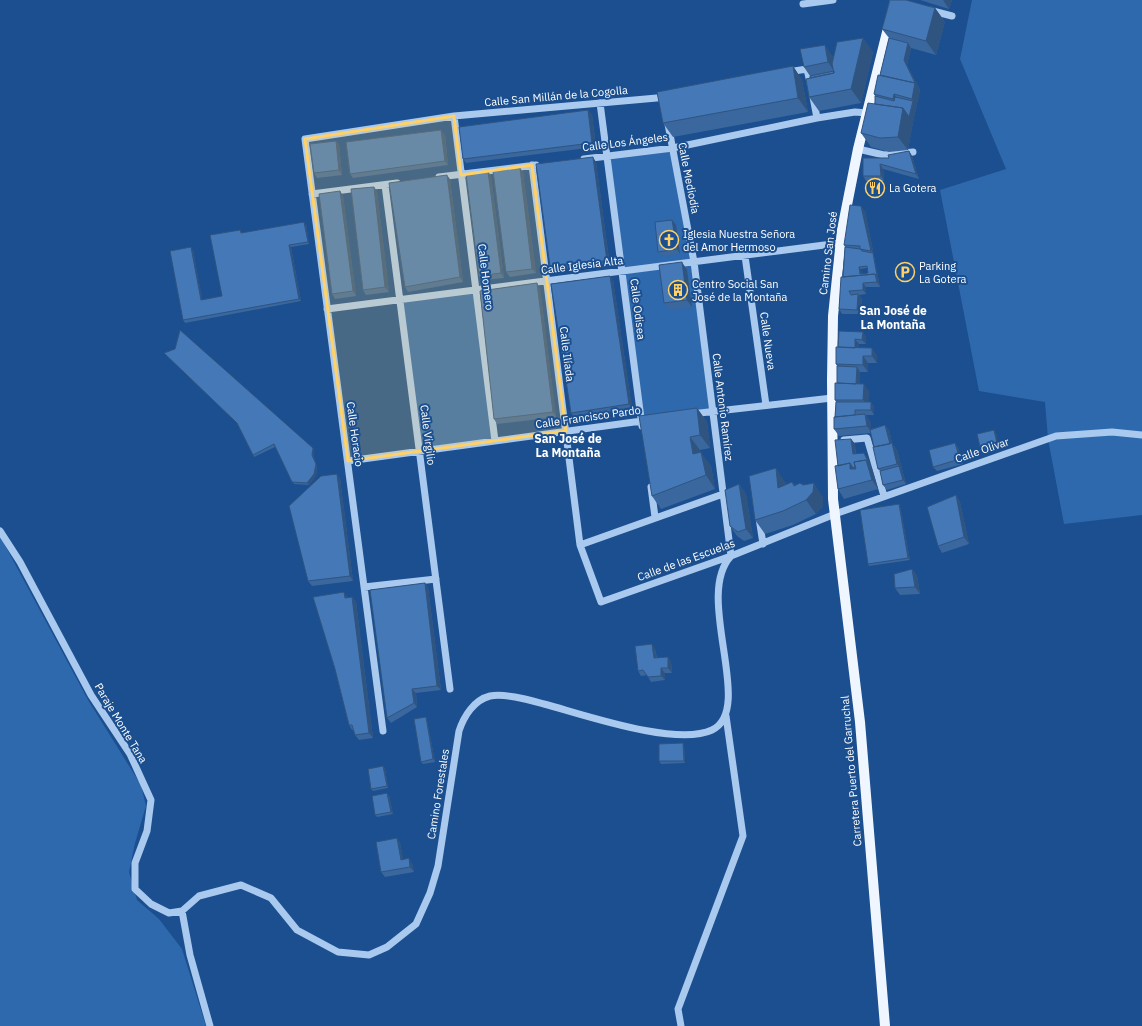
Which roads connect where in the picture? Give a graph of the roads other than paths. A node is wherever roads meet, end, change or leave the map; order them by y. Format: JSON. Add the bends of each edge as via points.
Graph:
{"nodes":[{"id":1,"x":833,"y":0,"type":"edge"},
{"id":2,"x":898,"y":1,"type":"edge"},
{"id":3,"x":803,"y":4,"type":"dead end"},
{"id":4,"x":924,"y":8,"type":"edge"},
{"id":5,"x":952,"y":16,"type":"dead end"},
{"id":6,"x":777,"y":75,"type":"edge"},
{"id":7,"x":678,"y":95,"type":"edge"},
{"id":8,"x":600,"y":103,"type":"junction"},
{"id":9,"x":867,"y":113,"type":"junction"},
{"id":10,"x":454,"y":116,"type":"junction"},
{"id":11,"x":817,"y":118,"type":"junction"},
{"id":12,"x":667,"y":119,"type":"edge"},
{"id":13,"x":305,"y":139,"type":"joint"},
{"id":14,"x":673,"y":148,"type":"junction"},
{"id":15,"x":858,"y":149,"type":"junction"},
{"id":16,"x":913,"y":152,"type":"dead end"},
{"id":17,"x":607,"y":156,"type":"junction"},
{"id":18,"x":577,"y":160,"type":"edge"},
{"id":19,"x":547,"y":163,"type":"edge"},
{"id":20,"x":532,"y":165,"type":"junction"},
{"id":21,"x":462,"y":174,"type":"junction"},
{"id":22,"x":431,"y":178,"type":"edge"},
{"id":23,"x":408,"y":182,"type":"edge"},
{"id":24,"x":385,"y":184,"type":"junction"},
{"id":25,"x":312,"y":194,"type":"junction"},
{"id":26,"x":840,"y":243,"type":"junction"},
{"id":27,"x":745,"y":256,"type":"junction"},
{"id":28,"x":694,"y":262,"type":"junction"},
{"id":29,"x":622,"y":271,"type":"junction"},
{"id":30,"x":546,"y":280,"type":"junction"},
{"id":31,"x":476,"y":290,"type":"junction"},
{"id":32,"x":400,"y":300,"type":"junction"},
{"id":33,"x":327,"y":309,"type":"junction"},
{"id":34,"x":832,"y":398,"type":"junction"},
{"id":35,"x":766,"y":405,"type":"junction"},
{"id":36,"x":713,"y":411,"type":"junction"},
{"id":37,"x":681,"y":416,"type":"edge"},
{"id":38,"x":658,"y":419,"type":"edge"},
{"id":39,"x":642,"y":421,"type":"junction"},
{"id":40,"x":566,"y":431,"type":"junction"},
{"id":41,"x":1142,"y":434,"type":"edge"},
{"id":42,"x":644,"y":436,"type":"edge"},
{"id":43,"x":495,"y":441,"type":"junction"},
{"id":44,"x":832,"y":441,"type":"junction"},
{"id":45,"x":420,"y":451,"type":"junction"},
{"id":46,"x":348,"y":461,"type":"junction"},
{"id":47,"x":650,"y":480,"type":"edge"},
{"id":48,"x":723,"y":494,"type":"junction"},
{"id":49,"x":884,"y":496,"type":"junction"},
{"id":50,"x":757,"y":508,"type":"edge"},
{"id":51,"x":835,"y":514,"type":"junction"},
{"id":52,"x":655,"y":517,"type":"junction"},
{"id":53,"x":0,"y":530,"type":"edge"},
{"id":54,"x":763,"y":544,"type":"junction"},
{"id":55,"x":580,"y":545,"type":"junction"},
{"id":56,"x":731,"y":556,"type":"junction"},
{"id":57,"x":436,"y":579,"type":"junction"},
{"id":58,"x":364,"y":587,"type":"junction"},
{"id":59,"x":450,"y":688,"type":"dead end"},
{"id":60,"x":726,"y":716,"type":"junction"},
{"id":61,"x":383,"y":731,"type":"dead end"},
{"id":62,"x":182,"y":911,"type":"junction"},
{"id":63,"x":210,"y":1026,"type":"edge"},
{"id":64,"x":681,"y":1026,"type":"edge"},
{"id":65,"x":885,"y":1026,"type":"edge"}],
"edges":[{"from":1,"to":3,"type":"street"},
{"from":2,"to":9,"type":"main road","name":"Camino San José"},
{"from":4,"to":5,"type":"street"},
{"from":6,"to":11,"type":"street","via":[[807,69]]},
{"from":7,"to":8,"type":"street","name":"Calle San Millán de la Cogolla","via":[[663,102]]},
{"from":8,"to":10,"type":"street","name":"Calle San Millán de la Cogolla"},
{"from":8,"to":17,"type":"street","name":"Calle Odisea"},
{"from":9,"to":11,"type":"street","name":"Calle Los Ángeles","via":[[855,112]]},
{"from":9,"to":15,"type":"main road","name":"Camino San José"},
{"from":10,"to":13,"type":"street","name":"Calle San Millán de la Cogolla"},
{"from":10,"to":21,"type":"street","name":"Calle Homero"},
{"from":11,"to":14,"type":"street","name":"Calle Los Ángeles"},
{"from":12,"to":14,"type":"street","name":"Calle Mediodía"},
{"from":13,"to":25,"type":"street","name":"Calle Horacio"},
{"from":14,"to":17,"type":"street","name":"Calle Los Ángeles"},
{"from":14,"to":28,"type":"street","name":"Calle Mediodía"},
{"from":15,"to":16,"type":"street","via":[[884,155]]},
{"from":15,"to":26,"type":"main road","name":"Camino San José"},
{"from":17,"to":18,"type":"street","name":"Calle Los Ángeles"},
{"from":17,"to":29,"type":"street","name":"Calle Odisea"},
{"from":19,"to":20,"type":"street"},
{"from":20,"to":21,"type":"street"},
{"from":20,"to":30,"type":"street","name":"Calle Ilíada"},
{"from":21,"to":22,"type":"street"},
{"from":21,"to":31,"type":"street","name":"Calle Homero"},
{"from":23,"to":24,"type":"street"},
{"from":24,"to":25,"type":"street"},
{"from":24,"to":32,"type":"street","name":"Calle Virgilio"},
{"from":25,"to":33,"type":"street","name":"Calle Horacio"},
{"from":26,"to":27,"type":"street","name":"Calle Iglesia Alta"},
{"from":26,"to":34,"type":"main road","name":"Camino San José","via":[[833,316]]},
{"from":27,"to":28,"type":"street","name":"Calle Iglesia Alta"},
{"from":27,"to":35,"type":"street","name":"Calle Nueva"},
{"from":28,"to":29,"type":"street","name":"Calle Iglesia Alta"},
{"from":28,"to":36,"type":"street","name":"Calle Antonio Ramírez"},
{"from":29,"to":30,"type":"street","name":"Calle Iglesia Alta"},
{"from":29,"to":39,"type":"street","name":"Calle Odisea"},
{"from":30,"to":31,"type":"street","name":"Calle Iglesia Alta"},
{"from":30,"to":40,"type":"street","name":"Calle Ilíada"},
{"from":31,"to":32,"type":"street","name":"Calle Iglesia Alta"},
{"from":31,"to":43,"type":"street","name":"Calle Homero"},
{"from":32,"to":33,"type":"street","name":"Calle Iglesia Alta"},
{"from":32,"to":45,"type":"street","name":"Calle Virgilio"},
{"from":33,"to":46,"type":"street","name":"Calle Horacio"},
{"from":34,"to":35,"type":"street"},
{"from":34,"to":44,"type":"main road","name":"Camino San José"},
{"from":35,"to":36,"type":"street"},
{"from":36,"to":37,"type":"street"},
{"from":36,"to":48,"type":"street","name":"Calle Antonio Ramírez"},
{"from":38,"to":39,"type":"street","name":"Calle Francisco Pardo"},
{"from":39,"to":40,"type":"street","name":"Calle Francisco Pardo"},
{"from":39,"to":42,"type":"street","name":"Calle Odisea"},
{"from":40,"to":43,"type":"street","name":"Calle Francisco Pardo"},
{"from":40,"to":55,"type":"street","name":"Calle Ilíada"},
{"from":41,"to":49,"type":"street","name":"Calle Olivar","via":[[1112,432],[1056,436]]},
{"from":43,"to":45,"type":"street","name":"Calle Francisco Pardo"},
{"from":44,"to":49,"type":"street","via":[[867,438]]},
{"from":44,"to":51,"type":"main road","name":"Camino San José"},
{"from":45,"to":46,"type":"street","name":"Calle Francisco Pardo"},
{"from":45,"to":57,"type":"street","name":"Calle Virgilio"},
{"from":46,"to":58,"type":"street","name":"Calle Horacio"},
{"from":47,"to":52,"type":"street"},
{"from":48,"to":52,"type":"street"},
{"from":48,"to":56,"type":"street","name":"Calle Antonio Ramírez"},
{"from":49,"to":51,"type":"street","name":"Calle Olivar"},
{"from":50,"to":54,"type":"street"},
{"from":51,"to":54,"type":"street","name":"Calle de las Escuelas"},
{"from":51,"to":65,"type":"main road","name":"Carretera Puerto del Garruchal","via":[[860,722]]},
{"from":52,"to":55,"type":"street"},
{"from":53,"to":62,"type":"street","name":"Paraje Monte Tana","via":[[20,562],[91,695],[130,754],[151,800],[147,831],[135,863],[135,889],[151,904],[170,913]]},
{"from":54,"to":56,"type":"street","name":"Calle de las Escuelas"},
{"from":55,"to":56,"type":"street","name":"Calle de las Escuelas","via":[[601,602]]},
{"from":56,"to":60,"type":"street","via":[[722,567],[718,589],[729,694]]},
{"from":57,"to":58,"type":"street"},
{"from":57,"to":59,"type":"street","name":"Calle Virgilio"},
{"from":58,"to":61,"type":"street","name":"Calle Horacio"},
{"from":60,"to":62,"type":"street","name":"Camino Forestales","via":[[713,730],[664,733],[639,730],[522,698],[491,696],[481,700],[463,718],[459,731],[438,866],[430,893],[416,924],[387,947],[369,955],[338,952],[297,930],[271,898],[241,885],[199,896]]},
{"from":60,"to":64,"type":"street","via":[[743,836],[678,1009]]},
{"from":62,"to":63,"type":"street","via":[[190,955]]}]}
